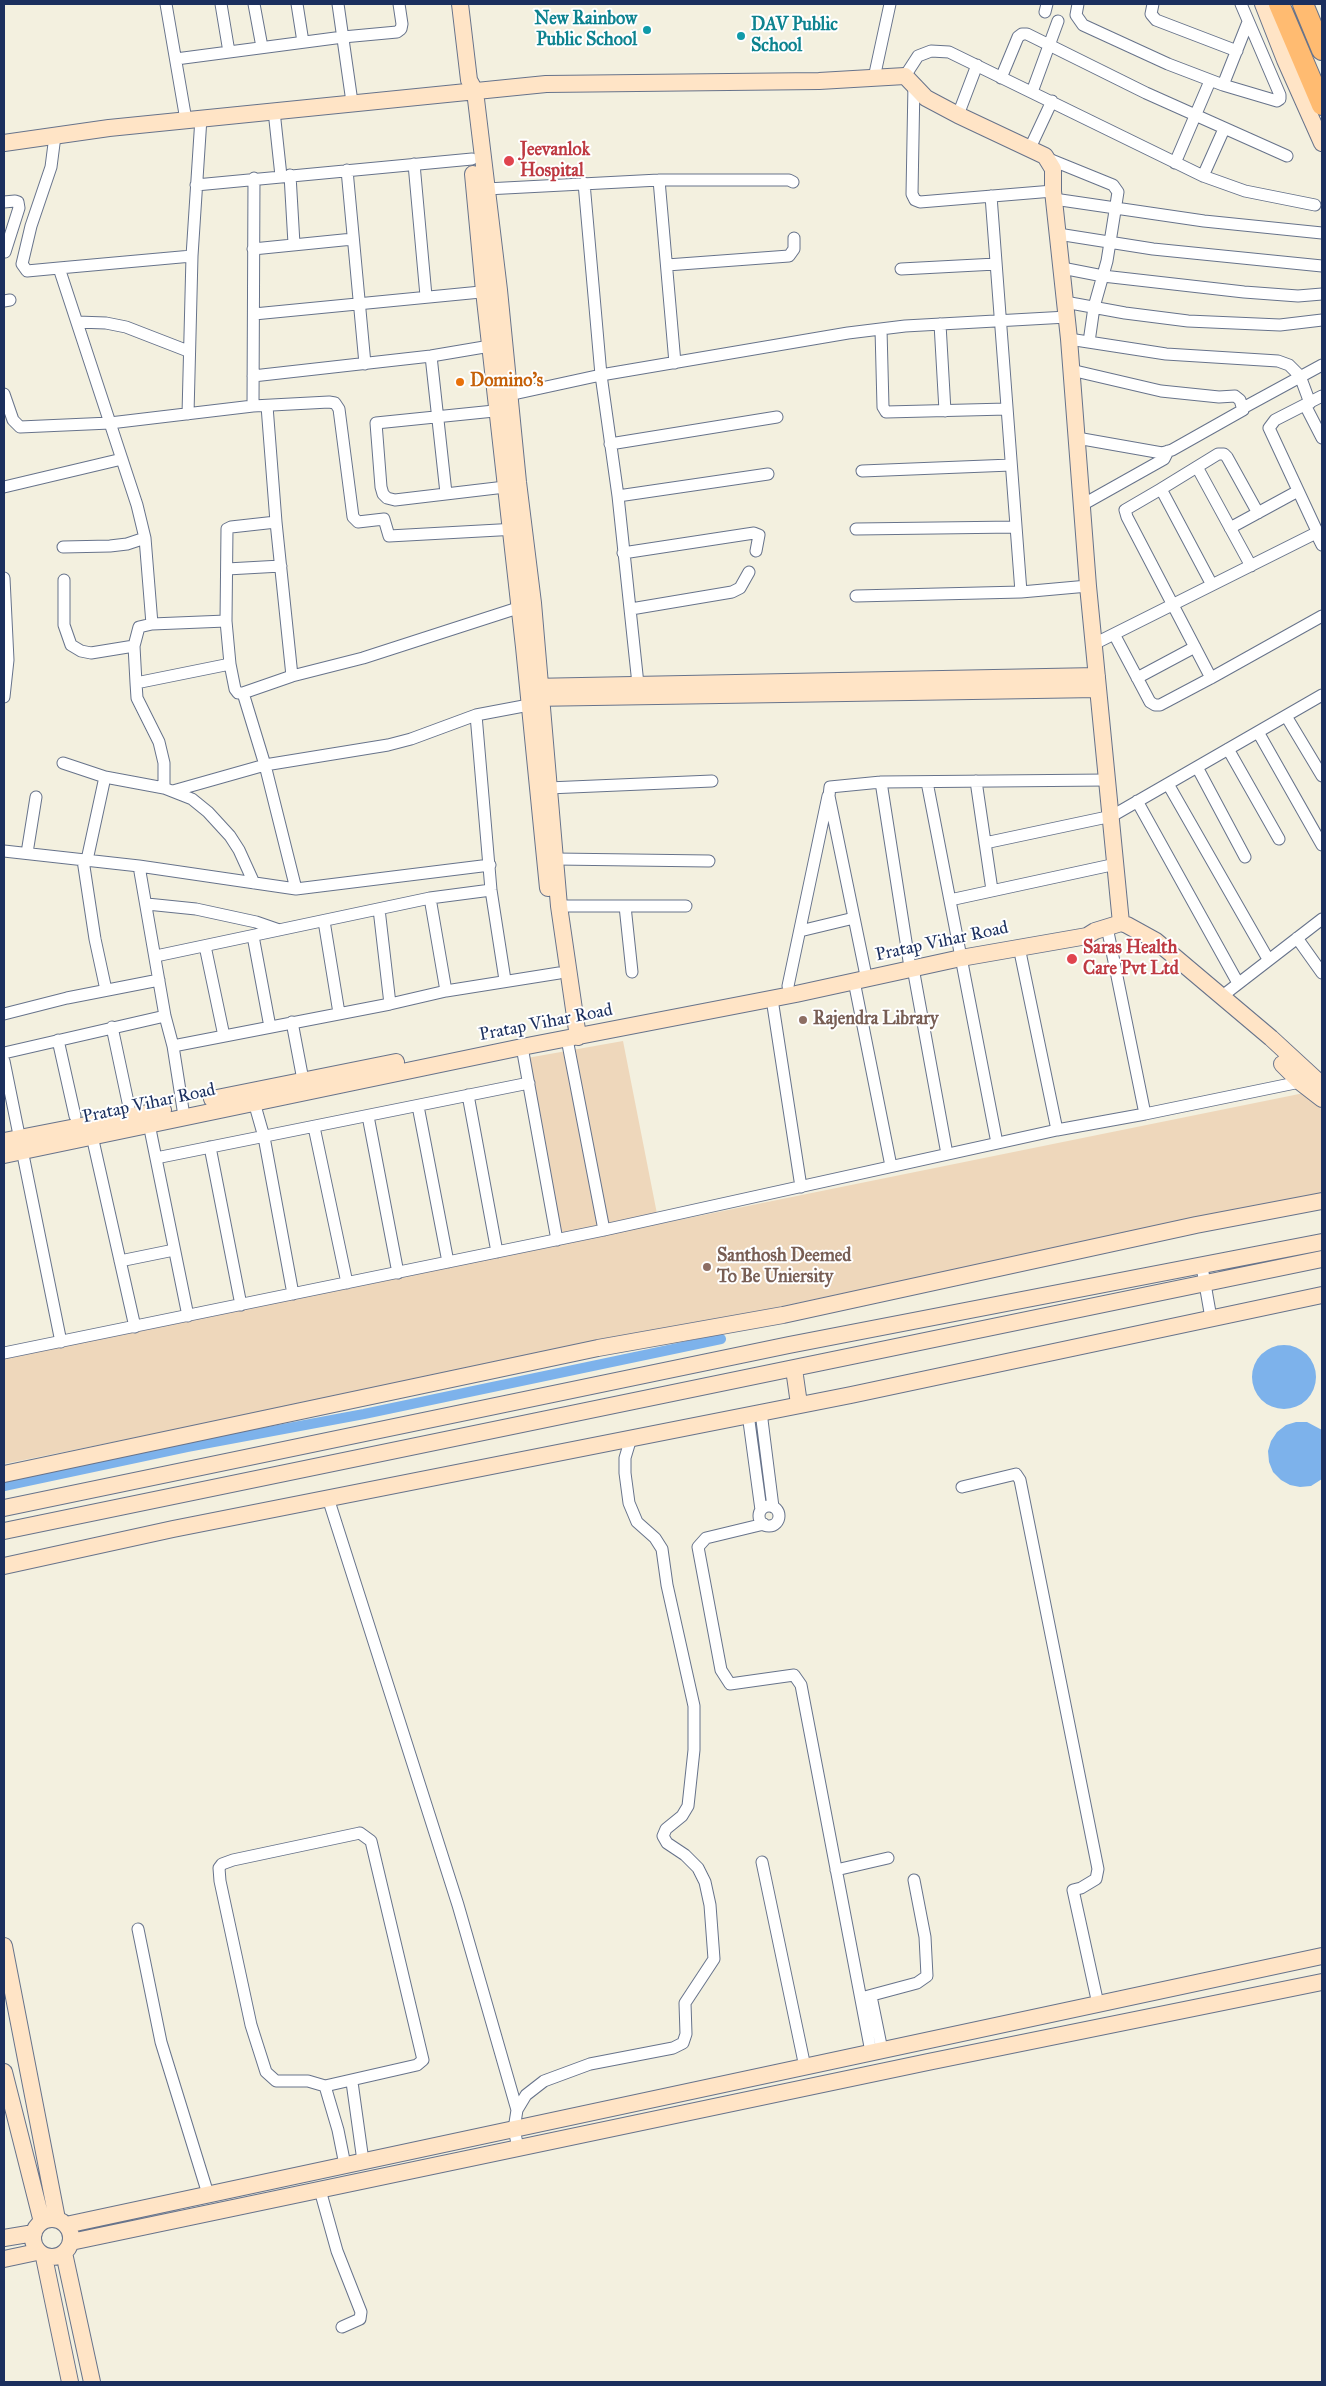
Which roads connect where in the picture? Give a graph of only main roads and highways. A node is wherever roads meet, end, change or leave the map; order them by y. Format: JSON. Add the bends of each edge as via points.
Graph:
{"nodes":[{"id":1,"x":1279,"y":4,"type":"edge"},
{"id":2,"x":1303,"y":4,"type":"edge"},
{"id":3,"x":1322,"y":50,"type":"edge"},
{"id":4,"x":1322,"y":105,"type":"edge"}],
"edges":[{"from":1,"to":4,"type":"highway"},
{"from":2,"to":3,"type":"highway"}]}
